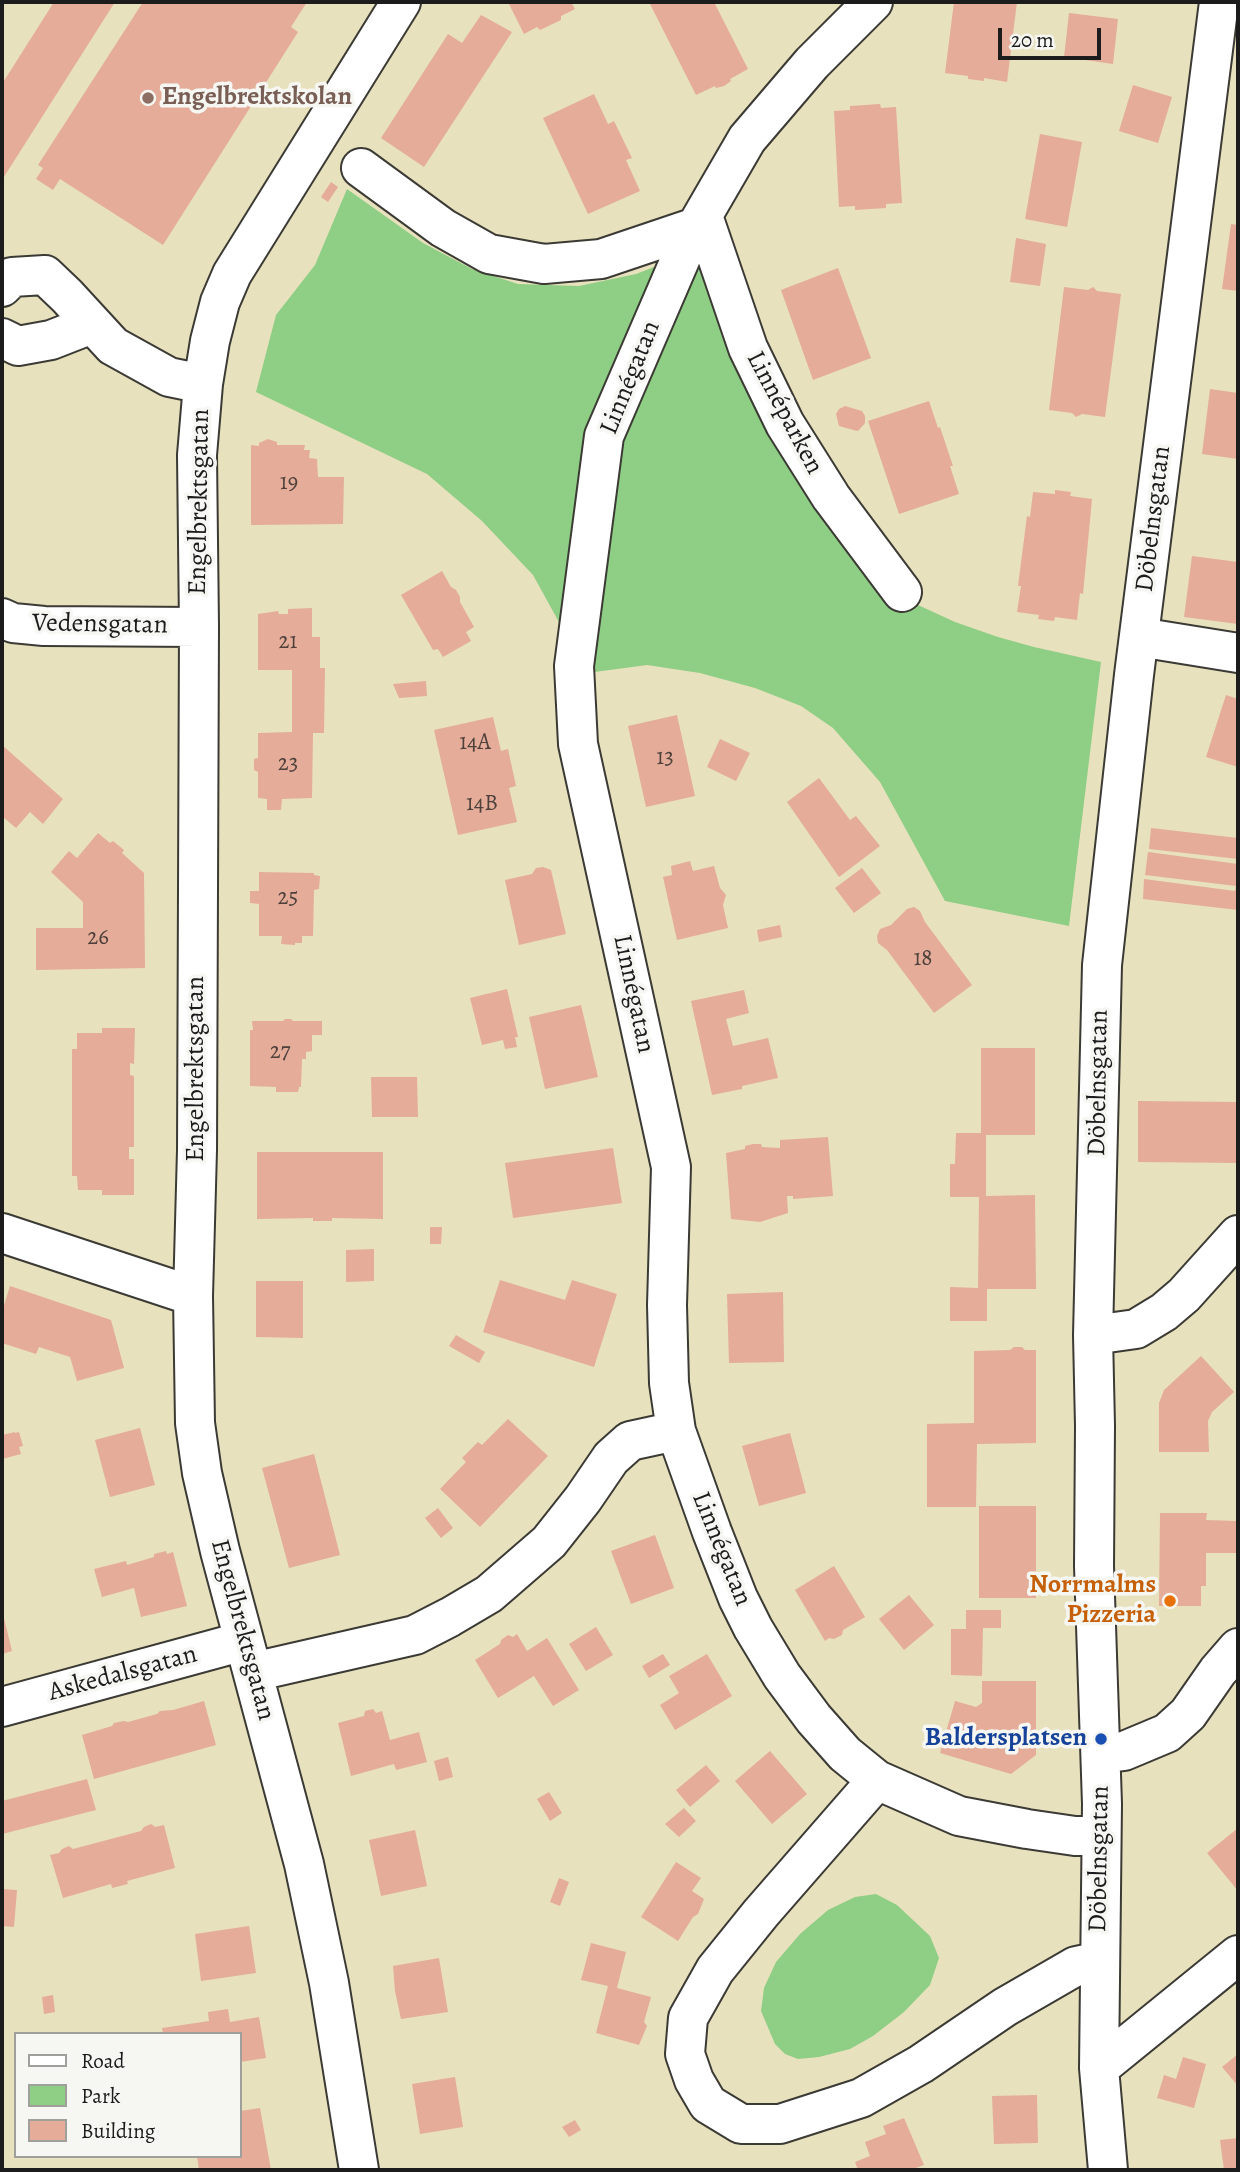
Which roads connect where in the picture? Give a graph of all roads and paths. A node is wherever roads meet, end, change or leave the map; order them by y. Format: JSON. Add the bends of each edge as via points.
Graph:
{"nodes":[{"id":1,"x":401,"y":2,"type":"edge"},
{"id":2,"x":873,"y":2,"type":"edge"},
{"id":3,"x":1219,"y":2,"type":"edge"},
{"id":4,"x":361,"y":168,"type":"dead end"},
{"id":5,"x":700,"y":221,"type":"junction"},
{"id":6,"x":2,"y":287,"type":"edge"},
{"id":7,"x":92,"y":324,"type":"junction"},
{"id":8,"x":2,"y":338,"type":"edge"},
{"id":9,"x":202,"y":384,"type":"junction"},
{"id":10,"x":902,"y":592,"type":"dead end"},
{"id":11,"x":2,"y":618,"type":"edge"},
{"id":12,"x":199,"y":627,"type":"junction"},
{"id":13,"x":1139,"y":637,"type":"junction"},
{"id":14,"x":1238,"y":653,"type":"edge"},
{"id":15,"x":2,"y":1233,"type":"edge"},
{"id":16,"x":1238,"y":1235,"type":"edge"},
{"id":17,"x":193,"y":1296,"type":"junction"},
{"id":18,"x":1093,"y":1335,"type":"junction"},
{"id":19,"x":677,"y":1431,"type":"junction"},
{"id":20,"x":1238,"y":1648,"type":"edge"},
{"id":21,"x":249,"y":1657,"type":"junction"},
{"id":22,"x":2,"y":1707,"type":"edge"},
{"id":23,"x":1101,"y":1754,"type":"junction"},
{"id":24,"x":877,"y":1780,"type":"junction"},
{"id":25,"x":1101,"y":1836,"type":"junction"},
{"id":26,"x":1238,"y":1955,"type":"edge"},
{"id":27,"x":1100,"y":1961,"type":"junction"},
{"id":28,"x":1099,"y":2068,"type":"junction"},
{"id":29,"x":359,"y":2170,"type":"edge"},
{"id":30,"x":1108,"y":2170,"type":"edge"}],
"edges":[{"from":1,"to":9,"type":"street","name":"Engelbrektsgatan","via":[[232,274],[220,302]]},
{"from":2,"to":5,"type":"street","name":"Linnégatan","via":[[811,63],[747,139]]},
{"from":3,"to":13,"type":"street","name":"Döbelnsgatan"},
{"from":4,"to":5,"type":"street","via":[[443,228],[489,254],[544,264],[601,259]]},
{"from":5,"to":10,"type":"street","name":"Linnéparken","via":[[748,348],[785,425],[831,497]]},
{"from":5,"to":19,"type":"street","name":"Linnégatan","via":[[604,436],[574,666],[578,744],[671,1167],[667,1318],[669,1383]]},
{"from":6,"to":7,"type":"street","via":[[12,277],[46,275]]},
{"from":7,"to":8,"type":"street","via":[[51,340],[18,346]]},
{"from":7,"to":9,"type":"street","via":[[113,346],[169,377]]},
{"from":9,"to":12,"type":"street","name":"Engelbrektsgatan","via":[[197,455]]},
{"from":11,"to":12,"type":"street","name":"Vedensgatan","via":[[44,626]]},
{"from":12,"to":17,"type":"street","name":"Engelbrektsgatan"},
{"from":13,"to":14,"type":"street"},
{"from":13,"to":18,"type":"street","name":"Döbelnsgatan","via":[[1102,965]]},
{"from":15,"to":17,"type":"street"},
{"from":16,"to":18,"type":"street","via":[[1164,1312],[1136,1329]]},
{"from":17,"to":21,"type":"street","name":"Engelbrektsgatan","via":[[195,1423],[202,1473]]},
{"from":18,"to":23,"type":"street","name":"Döbelnsgatan"},
{"from":19,"to":21,"type":"street","name":"Askedalsgatan","via":[[630,1441],[611,1458],[549,1542],[489,1594],[450,1617],[415,1635]]},
{"from":19,"to":24,"type":"street","name":"Linnégatan","via":[[712,1532],[753,1628],[814,1719],[845,1754]]},
{"from":20,"to":23,"type":"street","via":[[1188,1714],[1167,1733],[1124,1751]]},
{"from":21,"to":22,"type":"street","name":"Askedalsgatan"},
{"from":21,"to":29,"type":"street","name":"Engelbrektsgatan","via":[[304,1864],[329,1983]]},
{"from":23,"to":25,"type":"street","name":"Döbelnsgatan"},
{"from":24,"to":25,"type":"street","name":"Linnégatan","via":[[959,1816],[1075,1836]]},
{"from":24,"to":27,"type":"street","via":[[715,1970],[688,2018],[685,2054],[708,2104],[741,2124],[780,2124],[861,2098],[1076,1966]]},
{"from":25,"to":27,"type":"street","name":"Döbelnsgatan"},
{"from":26,"to":28,"type":"street"},
{"from":27,"to":28,"type":"street","name":"Döbelnsgatan"},
{"from":28,"to":30,"type":"street","name":"Döbelnsgatan"}]}
